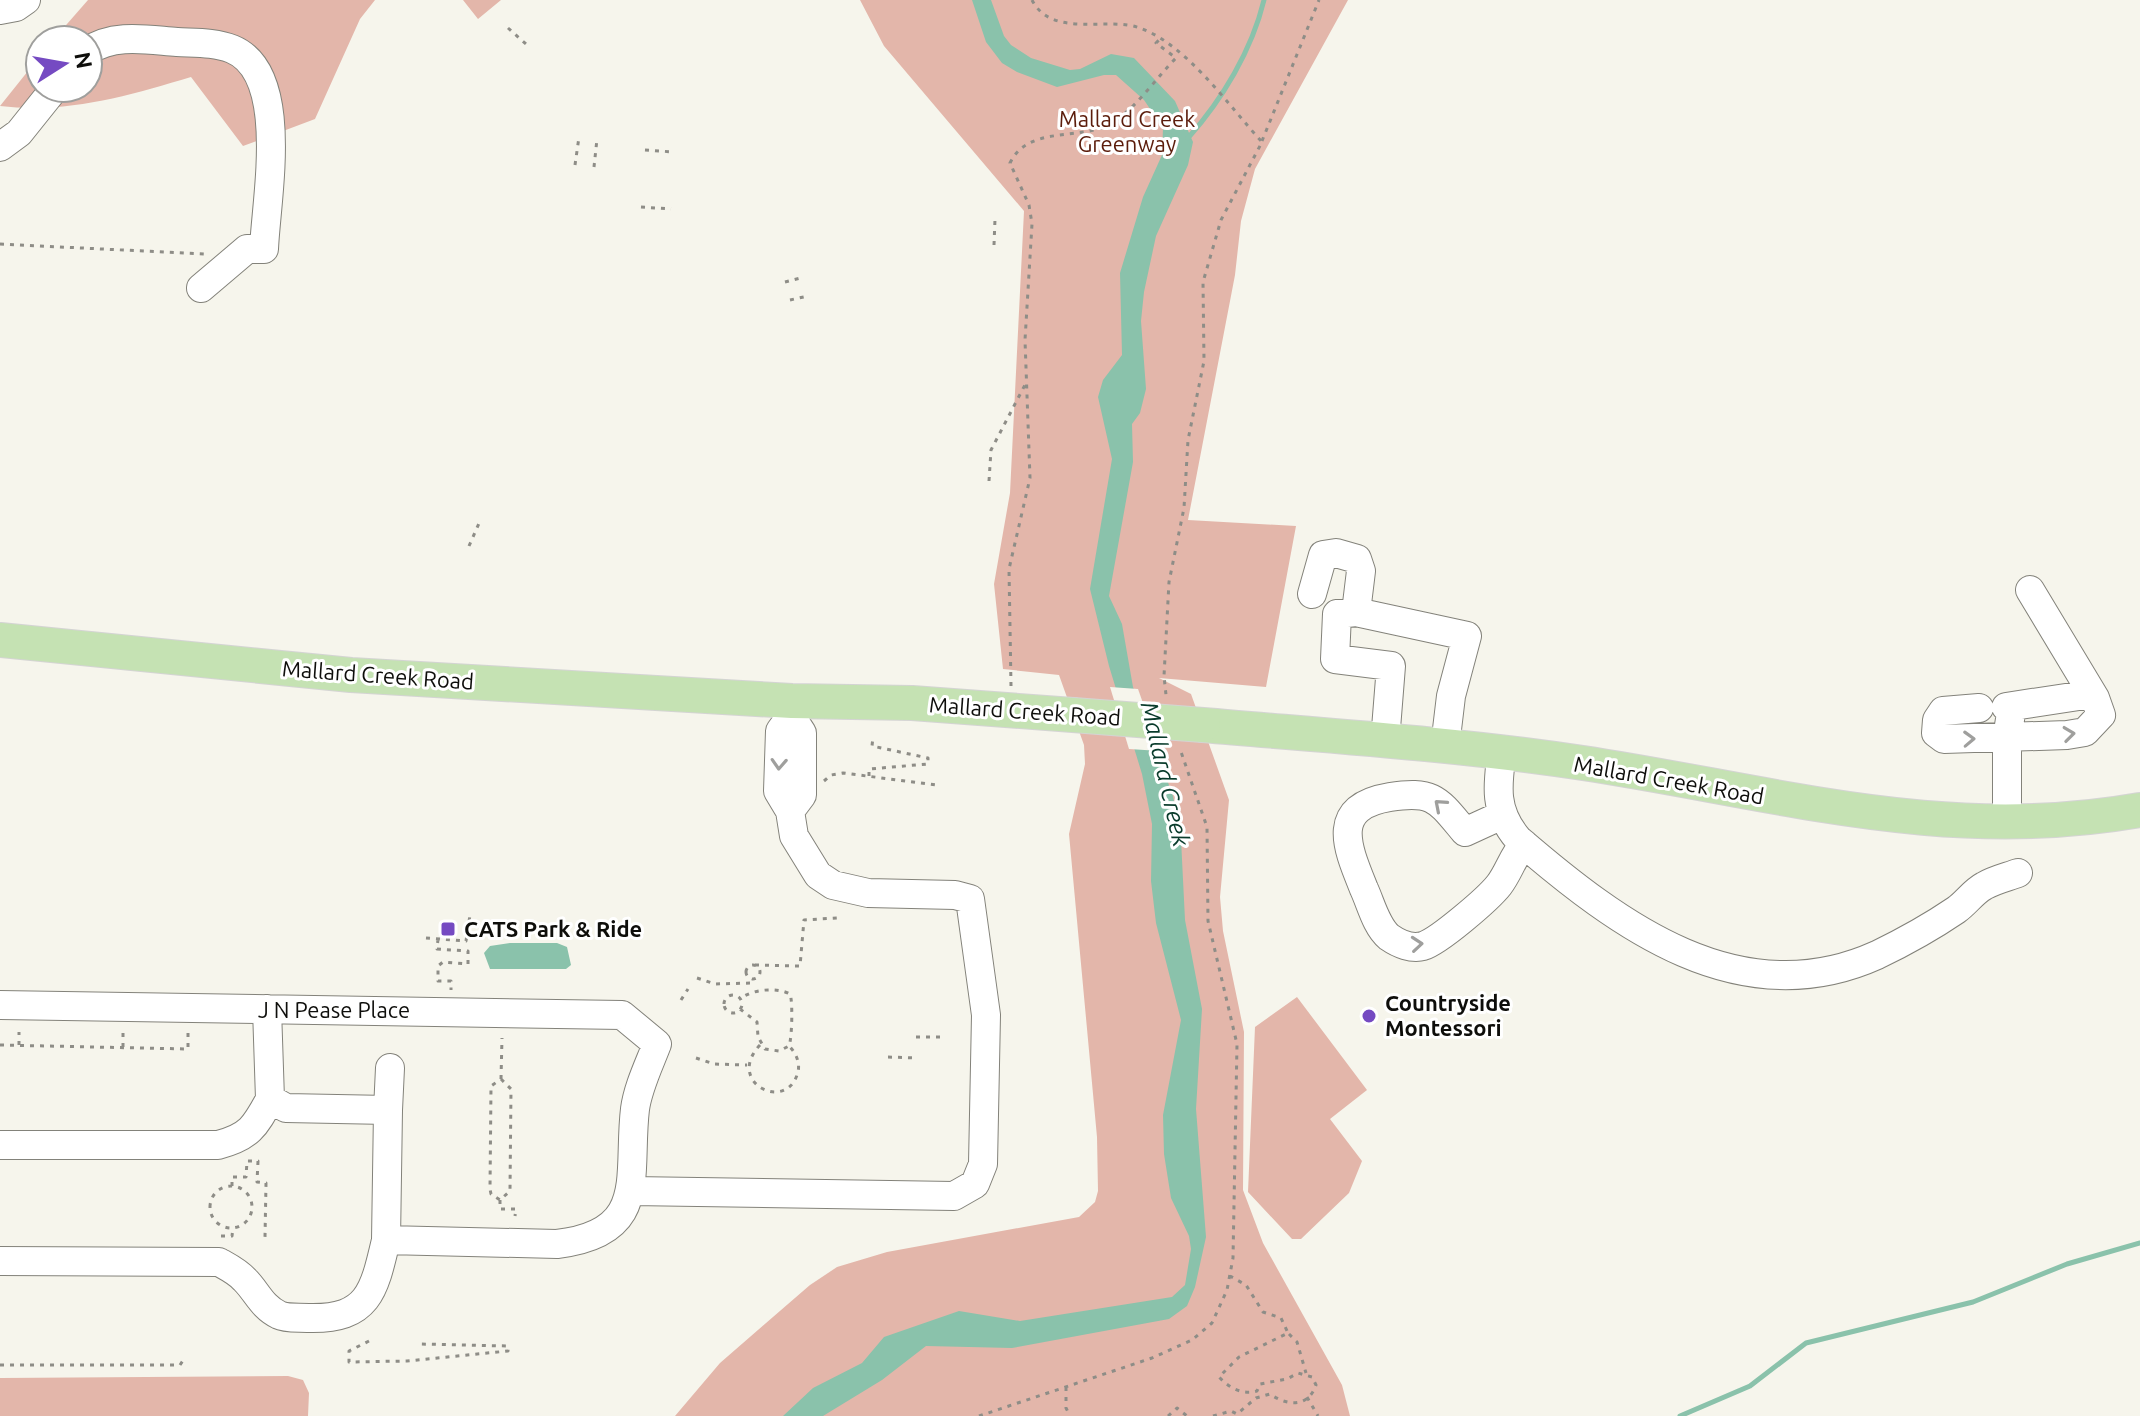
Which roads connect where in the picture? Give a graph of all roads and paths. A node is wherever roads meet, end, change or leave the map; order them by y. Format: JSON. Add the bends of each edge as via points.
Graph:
{"nodes":[{"id":1,"x":26,"y":0,"type":"edge"},
{"id":2,"x":1032,"y":0,"type":"edge"},
{"id":3,"x":1319,"y":0,"type":"edge"},
{"id":4,"x":0,"y":10,"type":"edge"},
{"id":5,"x":508,"y":28,"type":"dead end"},
{"id":6,"x":1160,"y":39,"type":"junction"},
{"id":7,"x":104,"y":43,"type":"edge"},
{"id":8,"x":526,"y":44,"type":"dead end"},
{"id":9,"x":1183,"y":56,"type":"junction"},
{"id":10,"x":1176,"y":58,"type":"junction"},
{"id":11,"x":42,"y":104,"type":"edge"},
{"id":12,"x":579,"y":137,"type":"dead end"},
{"id":13,"x":597,"y":139,"type":"dead end"},
{"id":14,"x":1262,"y":142,"type":"junction"},
{"id":15,"x":0,"y":147,"type":"edge"},
{"id":16,"x":645,"y":150,"type":"dead end"},
{"id":17,"x":674,"y":152,"type":"dead end"},
{"id":18,"x":575,"y":165,"type":"dead end"},
{"id":19,"x":594,"y":167,"type":"dead end"},
{"id":20,"x":641,"y":207,"type":"dead end"},
{"id":21,"x":671,"y":209,"type":"dead end"},
{"id":22,"x":995,"y":219,"type":"dead end"},
{"id":23,"x":0,"y":244,"type":"edge"},
{"id":24,"x":994,"y":245,"type":"dead end"},
{"id":25,"x":230,"y":263,"type":"junction"},
{"id":26,"x":804,"y":277,"type":"dead end"},
{"id":27,"x":785,"y":282,"type":"dead end"},
{"id":28,"x":201,"y":288,"type":"dead end"},
{"id":29,"x":808,"y":296,"type":"dead end"},
{"id":30,"x":790,"y":300,"type":"dead end"},
{"id":31,"x":1027,"y":381,"type":"junction"},
{"id":32,"x":989,"y":481,"type":"dead end"},
{"id":33,"x":480,"y":521,"type":"dead end"},
{"id":34,"x":469,"y":546,"type":"dead end"},
{"id":35,"x":2030,"y":590,"type":"dead end"},
{"id":36,"x":1312,"y":594,"type":"dead end"},
{"id":37,"x":1356,"y":612,"type":"junction"},
{"id":38,"x":0,"y":640,"type":"edge"},
{"id":39,"x":2092,"y":694,"type":"junction"},
{"id":40,"x":1169,"y":703,"type":"dead end"},
{"id":41,"x":1999,"y":707,"type":"junction"},
{"id":42,"x":791,"y":708,"type":"junction"},
{"id":43,"x":1009,"y":709,"type":"junction"},
{"id":44,"x":1191,"y":734,"type":"junction"},
{"id":45,"x":873,"y":737,"type":"dead end"},
{"id":46,"x":2007,"y":738,"type":"junction"},
{"id":47,"x":1385,"y":741,"type":"junction"},
{"id":48,"x":1445,"y":746,"type":"junction"},
{"id":49,"x":1502,"y":752,"type":"junction"},
{"id":50,"x":869,"y":776,"type":"junction"},
{"id":51,"x":937,"y":785,"type":"dead end"},
{"id":52,"x":821,"y":789,"type":"dead end"},
{"id":53,"x":2140,"y":810,"type":"edge"},
{"id":54,"x":1502,"y":815,"type":"junction"},
{"id":55,"x":2007,"y":823,"type":"junction"},
{"id":56,"x":1524,"y":844,"type":"junction"},
{"id":57,"x":2018,"y":873,"type":"dead end"},
{"id":58,"x":1504,"y":878,"type":"junction"},
{"id":59,"x":1503,"y":907,"type":"dead end"},
{"id":60,"x":470,"y":915,"type":"dead end"},
{"id":61,"x":837,"y":918,"type":"dead end"},
{"id":62,"x":426,"y":938,"type":"dead end"},
{"id":63,"x":438,"y":939,"type":"junction"},
{"id":64,"x":755,"y":965,"type":"junction"},
{"id":65,"x":697,"y":978,"type":"dead end"},
{"id":66,"x":753,"y":981,"type":"junction"},
{"id":67,"x":688,"y":989,"type":"dead end"},
{"id":68,"x":451,"y":990,"type":"dead end"},
{"id":69,"x":753,"y":991,"type":"junction"},
{"id":70,"x":740,"y":999,"type":"junction"},
{"id":71,"x":681,"y":1000,"type":"dead end"},
{"id":72,"x":0,"y":1005,"type":"edge"},
{"id":73,"x":267,"y":1009,"type":"junction"},
{"id":74,"x":740,"y":1009,"type":"junction"},
{"id":75,"x":19,"y":1032,"type":"dead end"},
{"id":76,"x":188,"y":1032,"type":"dead end"},
{"id":77,"x":123,"y":1033,"type":"dead end"},
{"id":78,"x":916,"y":1037,"type":"dead end"},
{"id":79,"x":942,"y":1037,"type":"dead end"},
{"id":80,"x":502,"y":1038,"type":"dead end"},
{"id":81,"x":760,"y":1044,"type":"junction"},
{"id":82,"x":0,"y":1045,"type":"edge"},
{"id":83,"x":19,"y":1045,"type":"junction"},
{"id":84,"x":789,"y":1046,"type":"junction"},
{"id":85,"x":123,"y":1047,"type":"junction"},
{"id":86,"x":888,"y":1057,"type":"dead end"},
{"id":87,"x":696,"y":1058,"type":"dead end"},
{"id":88,"x":916,"y":1058,"type":"dead end"},
{"id":89,"x":749,"y":1065,"type":"junction"},
{"id":90,"x":390,"y":1068,"type":"dead end"},
{"id":91,"x":501,"y":1079,"type":"junction"},
{"id":92,"x":270,"y":1099,"type":"junction"},
{"id":93,"x":388,"y":1110,"type":"junction"},
{"id":94,"x":0,"y":1145,"type":"edge"},
{"id":95,"x":232,"y":1186,"type":"junction"},
{"id":96,"x":632,"y":1191,"type":"junction"},
{"id":97,"x":500,"y":1200,"type":"junction"},
{"id":98,"x":500,"y":1209,"type":"junction"},
{"id":99,"x":500,"y":1216,"type":"dead end"},
{"id":100,"x":515,"y":1216,"type":"dead end"},
{"id":101,"x":233,"y":1228,"type":"junction"},
{"id":102,"x":221,"y":1236,"type":"dead end"},
{"id":103,"x":265,"y":1237,"type":"dead end"},
{"id":104,"x":386,"y":1240,"type":"junction"},
{"id":105,"x":0,"y":1261,"type":"edge"},
{"id":106,"x":1230,"y":1276,"type":"junction"},
{"id":107,"x":1288,"y":1333,"type":"junction"},
{"id":108,"x":369,"y":1341,"type":"dead end"},
{"id":109,"x":420,"y":1344,"type":"dead end"},
{"id":110,"x":184,"y":1359,"type":"dead end"},
{"id":111,"x":0,"y":1365,"type":"edge"},
{"id":112,"x":1306,"y":1373,"type":"junction"},
{"id":113,"x":1066,"y":1387,"type":"junction"},
{"id":114,"x":1307,"y":1397,"type":"junction"},
{"id":115,"x":979,"y":1416,"type":"edge"},
{"id":116,"x":1070,"y":1416,"type":"edge"},
{"id":117,"x":1168,"y":1416,"type":"edge"},
{"id":118,"x":1187,"y":1416,"type":"edge"},
{"id":119,"x":1213,"y":1416,"type":"edge"},
{"id":120,"x":1318,"y":1416,"type":"edge"}],
"edges":[{"from":1,"to":4,"type":"street"},
{"from":2,"to":6,"type":"path","via":[[1038,11],[1056,20],[1131,26]]},
{"from":3,"to":14,"type":"path"},
{"from":5,"to":8,"type":"path"},
{"from":6,"to":9,"type":"path"},
{"from":6,"to":10,"type":"path","via":[[1156,43]]},
{"from":7,"to":25,"type":"street","via":[[209,43],[234,50],[266,85],[271,112],[264,249],[247,249]]},
{"from":9,"to":10,"type":"path"},
{"from":9,"to":14,"type":"path"},
{"from":10,"to":31,"type":"path","via":[[1103,127],[1036,140],[1010,161],[1032,214]]},
{"from":11,"to":15,"type":"street"},
{"from":12,"to":18,"type":"path"},
{"from":13,"to":19,"type":"path"},
{"from":14,"to":40,"type":"path","via":[[1221,220],[1203,282],[1204,361],[1169,582],[1164,676]]},
{"from":16,"to":17,"type":"path"},
{"from":20,"to":21,"type":"path"},
{"from":22,"to":24,"type":"path"},
{"from":23,"to":25,"type":"path","via":[[219,255]]},
{"from":25,"to":28,"type":"street"},
{"from":26,"to":27,"type":"path"},
{"from":29,"to":30,"type":"path"},
{"from":31,"to":32,"type":"path","via":[[991,450]]},
{"from":31,"to":43,"type":"path","via":[[1030,478],[1008,577]]},
{"from":33,"to":34,"type":"path"},
{"from":35,"to":39,"type":"street"},
{"from":36,"to":37,"type":"street","via":[[1323,555],[1357,559],[1361,571]]},
{"from":37,"to":47,"type":"street","via":[[1337,614],[1335,659],[1391,666]]},
{"from":37,"to":48,"type":"street","via":[[1467,636]]},
{"from":38,"to":42,"type":"main road","name":"Mallard Creek Road","via":[[351,675]]},
{"from":39,"to":41,"type":"street"},
{"from":46,"to":39,"type":"street","one_way":true,"via":[[2085,732],[2101,715]]},
{"from":41,"to":46,"type":"street"},
{"from":41,"to":46,"type":"street","one_way":true,"via":[[1943,711],[1936,733],[1944,739]]},
{"from":42,"to":43,"type":"main road","name":"Mallard Creek Road","via":[[912,703]]},
{"from":42,"to":96,"type":"street","via":[[802,733],[802,795],[790,811],[794,836],[818,875],[833,885],[868,893],[970,899],[986,1015],[983,1164],[975,1184],[954,1196]]},
{"from":43,"to":44,"type":"main road","name":"Mallard Creek Road","bridge":true},
{"from":44,"to":47,"type":"main road","name":"Mallard Creek Road"},
{"from":44,"to":106,"type":"path","via":[[1186,774],[1205,816],[1208,921],[1237,1044]]},
{"from":45,"to":50,"type":"path","via":[[872,746],[928,758],[928,764],[869,769]]},
{"from":46,"to":55,"type":"street"},
{"from":47,"to":48,"type":"main road","name":"Mallard Creek Road"},
{"from":48,"to":49,"type":"main road","name":"Mallard Creek Road"},
{"from":49,"to":54,"type":"street","via":[[1497,791]]},
{"from":49,"to":55,"type":"main road","name":"Mallard Creek Road","via":[[1877,816]]},
{"from":50,"to":51,"type":"path"},
{"from":50,"to":52,"type":"path","via":[[831,775]]},
{"from":53,"to":55,"type":"main road","name":"Mallard Creek Road"},
{"from":54,"to":56,"type":"street"},
{"from":54,"to":58,"type":"street","one_way":true,"via":[[1465,832],[1435,798],[1405,795],[1363,803],[1352,815],[1347,836],[1380,925],[1403,945],[1430,943]]},
{"from":56,"to":57,"type":"street","via":[[1652,937],[1714,965],[1770,977],[1834,970],[1877,955],[1946,916],[1984,886]]},
{"from":56,"to":58,"type":"street"},
{"from":58,"to":59,"type":"street"},
{"from":60,"to":63,"type":"path","via":[[469,940]]},
{"from":61,"to":64,"type":"path","via":[[804,920],[800,966]]},
{"from":62,"to":63,"type":"path"},
{"from":63,"to":68,"type":"path","via":[[437,949],[468,951],[468,964],[438,966],[438,981],[451,981]]},
{"from":64,"to":66,"type":"path","via":[[760,972]]},
{"from":64,"to":66,"type":"path","via":[[746,970]]},
{"from":65,"to":66,"type":"path","via":[[715,984]]},
{"from":66,"to":69,"type":"path"},
{"from":67,"to":71,"type":"path"},
{"from":69,"to":70,"type":"path"},
{"from":69,"to":84,"type":"path","via":[[790,994],[794,1010]]},
{"from":70,"to":74,"type":"path"},
{"from":70,"to":74,"type":"path","via":[[733,995],[725,1002],[730,1012]]},
{"from":72,"to":73,"type":"street","name":"J N Pease Place"},
{"from":73,"to":92,"type":"street"},
{"from":73,"to":96,"type":"street","name":"J N Pease Place","via":[[622,1015],[657,1044],[635,1107]]},
{"from":74,"to":81,"type":"path","via":[[757,1022]]},
{"from":75,"to":83,"type":"path"},
{"from":76,"to":85,"type":"path","via":[[188,1049]]},
{"from":77,"to":85,"type":"path"},
{"from":78,"to":79,"type":"path"},
{"from":80,"to":91,"type":"path"},
{"from":81,"to":84,"type":"path","via":[[771,1052]]},
{"from":81,"to":89,"type":"path"},
{"from":82,"to":83,"type":"path"},
{"from":83,"to":85,"type":"path"},
{"from":84,"to":89,"type":"path","via":[[798,1075],[781,1091],[758,1087]]},
{"from":86,"to":88,"type":"path"},
{"from":87,"to":89,"type":"path"},
{"from":90,"to":93,"type":"street"},
{"from":91,"to":97,"type":"path","via":[[511,1089],[510,1191]]},
{"from":91,"to":97,"type":"path","via":[[491,1086],[490,1189]]},
{"from":92,"to":93,"type":"street","via":[[286,1108]]},
{"from":92,"to":94,"type":"street","via":[[242,1139],[218,1145]]},
{"from":93,"to":104,"type":"street"},
{"from":95,"to":101,"type":"path","via":[[248,1194],[253,1207],[248,1220]]},
{"from":95,"to":101,"type":"path","via":[[216,1193],[210,1206],[218,1224]]},
{"from":95,"to":103,"type":"path","via":[[232,1177],[246,1177],[247,1161],[258,1161],[257,1182],[266,1183]]},
{"from":96,"to":104,"type":"street","via":[[615,1223],[570,1242]]},
{"from":97,"to":98,"type":"path"},
{"from":98,"to":99,"type":"path"},
{"from":98,"to":100,"type":"path","via":[[516,1209]]},
{"from":101,"to":102,"type":"path","via":[[232,1236]]},
{"from":104,"to":105,"type":"street","via":[[378,1274],[361,1304],[350,1315],[336,1318],[281,1317],[260,1302],[241,1276],[219,1262]]},
{"from":106,"to":107,"type":"path","via":[[1246,1285],[1263,1312],[1281,1318]]},
{"from":106,"to":113,"type":"path","via":[[1212,1323],[1201,1334],[1152,1358]]},
{"from":107,"to":112,"type":"path","via":[[1297,1342]]},
{"from":107,"to":112,"type":"path","via":[[1239,1357],[1219,1377],[1249,1393],[1260,1384]]},
{"from":108,"to":109,"type":"path","via":[[349,1351],[349,1362],[508,1351],[508,1346]]},
{"from":110,"to":111,"type":"path","via":[[180,1365]]},
{"from":112,"to":114,"type":"path","via":[[1316,1385]]},
{"from":113,"to":115,"type":"path"},
{"from":113,"to":116,"type":"path"},
{"from":114,"to":119,"type":"path","via":[[1288,1404],[1264,1394],[1237,1414]]},
{"from":114,"to":120,"type":"path"},
{"from":117,"to":118,"type":"path","via":[[1177,1408]]}]}
